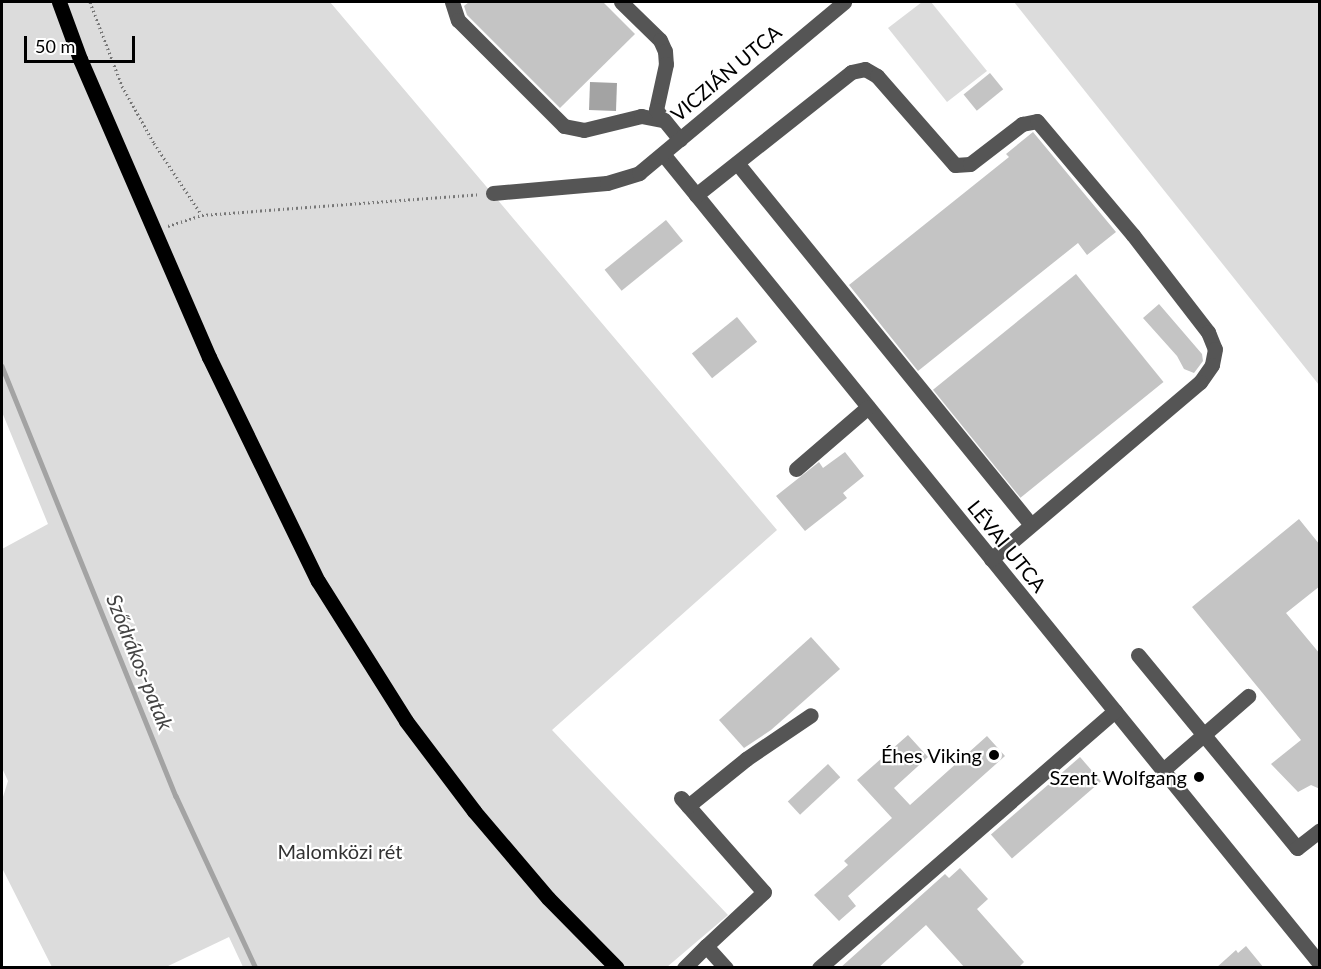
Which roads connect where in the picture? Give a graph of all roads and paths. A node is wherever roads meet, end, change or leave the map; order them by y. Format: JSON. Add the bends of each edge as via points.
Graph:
{"nodes":[{"id":1,"x":59,"y":2,"type":"edge"},
{"id":2,"x":90,"y":2,"type":"edge"},
{"id":3,"x":452,"y":2,"type":"edge"},
{"id":4,"x":621,"y":2,"type":"edge"},
{"id":5,"x":844,"y":2,"type":"edge"},
{"id":6,"x":662,"y":120,"type":"junction"},
{"id":7,"x":680,"y":140,"type":"junction"},
{"id":8,"x":663,"y":154,"type":"junction"},
{"id":9,"x":737,"y":163,"type":"junction"},
{"id":10,"x":493,"y":193,"type":"joint"},
{"id":11,"x":696,"y":195,"type":"junction"},
{"id":12,"x":202,"y":215,"type":"junction"},
{"id":13,"x":154,"y":231,"type":"junction"},
{"id":14,"x":868,"y":407,"type":"junction"},
{"id":15,"x":796,"y":469,"type":"dead end"},
{"id":16,"x":1031,"y":525,"type":"junction"},
{"id":17,"x":991,"y":559,"type":"junction"},
{"id":18,"x":1138,"y":655,"type":"dead end"},
{"id":19,"x":1248,"y":696,"type":"dead end"},
{"id":20,"x":1115,"y":711,"type":"junction"},
{"id":21,"x":812,"y":715,"type":"dead end"},
{"id":22,"x":1204,"y":735,"type":"junction"},
{"id":23,"x":1163,"y":770,"type":"junction"},
{"id":24,"x":1320,"y":830,"type":"edge"},
{"id":25,"x":706,"y":946,"type":"junction"},
{"id":26,"x":1320,"y":964,"type":"edge"},
{"id":27,"x":617,"y":968,"type":"edge"},
{"id":28,"x":684,"y":968,"type":"edge"},
{"id":29,"x":726,"y":968,"type":"edge"},
{"id":30,"x":819,"y":968,"type":"edge"}],
"edges":[{"from":1,"to":13,"type":"main road"},
{"from":2,"to":12,"type":"path","via":[[122,86]]},
{"from":3,"to":6,"type":"street","via":[[458,20],[564,126],[584,130],[641,116]]},
{"from":4,"to":6,"type":"street","via":[[660,40],[665,51],[664,78],[656,103]]},
{"from":5,"to":7,"type":"street","name":"VICZIÁN UTCA"},
{"from":6,"to":7,"type":"street"},
{"from":7,"to":8,"type":"street","name":"VICZIÁN UTCA"},
{"from":8,"to":10,"type":"street","name":"VICZIÁN UTCA","via":[[639,173],[607,183]]},
{"from":8,"to":11,"type":"street","name":"LÉVAI UTCA"},
{"from":9,"to":11,"type":"street"},
{"from":9,"to":16,"type":"street"},
{"from":9,"to":16,"type":"street","via":[[851,72],[866,69],[877,76],[955,165],[970,164],[1022,124],[1037,121],[1133,235],[1208,332],[1215,349],[1212,365],[1200,382]]},
{"from":10,"to":12,"type":"path"},
{"from":11,"to":14,"type":"street","name":"LÉVAI UTCA"},
{"from":12,"to":13,"type":"path"},
{"from":13,"to":27,"type":"main road","via":[[272,493],[360,651],[406,721],[474,811],[548,898]]},
{"from":14,"to":15,"type":"street"},
{"from":14,"to":17,"type":"street","name":"LÉVAI UTCA"},
{"from":16,"to":17,"type":"street"},
{"from":17,"to":20,"type":"street","name":"LÉVAI UTCA"},
{"from":18,"to":22,"type":"street"},
{"from":19,"to":22,"type":"street"},
{"from":20,"to":23,"type":"street","name":"LÉVAI UTCA"},
{"from":20,"to":30,"type":"street"},
{"from":21,"to":25,"type":"street","via":[[684,802],[764,892]]},
{"from":22,"to":23,"type":"street"},
{"from":22,"to":24,"type":"street","via":[[1297,848]]},
{"from":23,"to":26,"type":"street","name":"LÉVAI UTCA"},
{"from":25,"to":28,"type":"street"},
{"from":25,"to":29,"type":"street"}]}
